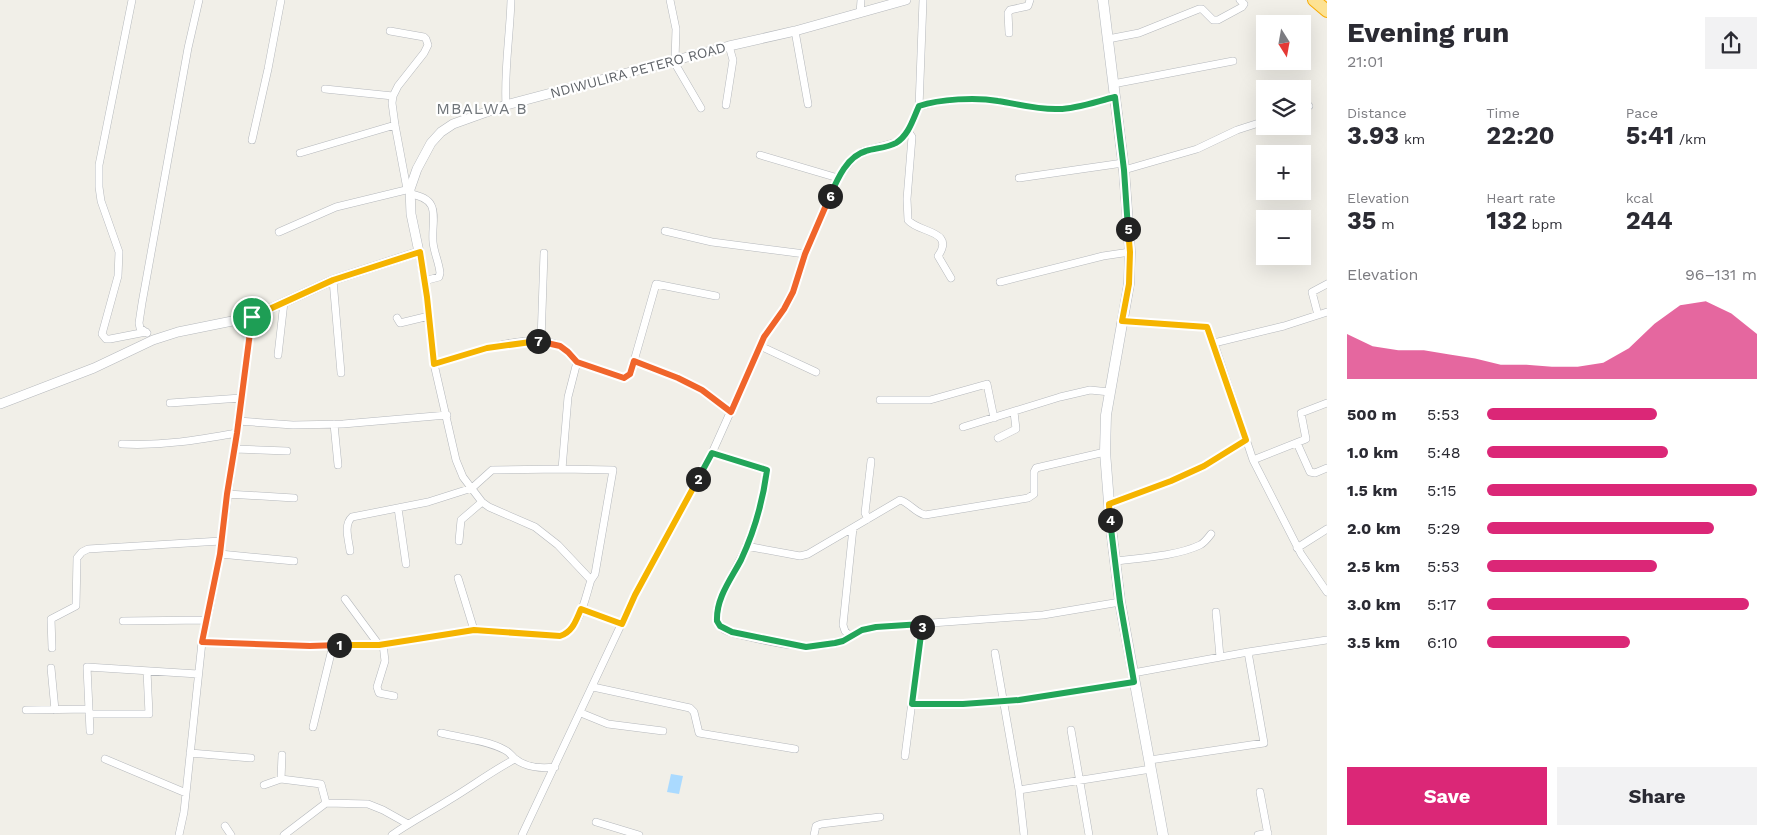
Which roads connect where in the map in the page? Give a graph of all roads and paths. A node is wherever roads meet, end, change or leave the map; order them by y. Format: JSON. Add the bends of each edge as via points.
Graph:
{"nodes":[{"id":1,"x":132,"y":0,"type":"edge"},
{"id":2,"x":199,"y":0,"type":"edge"},
{"id":3,"x":281,"y":0,"type":"edge"},
{"id":4,"x":511,"y":0,"type":"edge"},
{"id":5,"x":670,"y":0,"type":"edge"},
{"id":6,"x":861,"y":0,"type":"edge"},
{"id":7,"x":906,"y":0,"type":"edge"},
{"id":8,"x":923,"y":0,"type":"edge"},
{"id":9,"x":1030,"y":0,"type":"edge"},
{"id":10,"x":1103,"y":0,"type":"edge"},
{"id":11,"x":1240,"y":0,"type":"edge"},
{"id":12,"x":1314,"y":0,"type":"edge"},
{"id":13,"x":1327,"y":11,"type":"edge"},
{"id":14,"x":860,"y":13,"type":"junction"},
{"id":15,"x":390,"y":31,"type":"dead end"},
{"id":16,"x":795,"y":31,"type":"junction"},
{"id":17,"x":1010,"y":33,"type":"dead end"},
{"id":18,"x":1108,"y":39,"type":"junction"},
{"id":19,"x":729,"y":46,"type":"junction"},
{"id":20,"x":675,"y":60,"type":"junction"},
{"id":21,"x":1233,"y":61,"type":"dead end"},
{"id":22,"x":1113,"y":84,"type":"junction"},
{"id":23,"x":324,"y":89,"type":"dead end"},
{"id":24,"x":393,"y":96,"type":"junction"},
{"id":25,"x":1115,"y":97,"type":"junction"},
{"id":26,"x":808,"y":104,"type":"dead end"},
{"id":27,"x":506,"y":105,"type":"junction"},
{"id":28,"x":726,"y":105,"type":"dead end"},
{"id":29,"x":919,"y":106,"type":"junction"},
{"id":30,"x":701,"y":108,"type":"dead end"},
{"id":31,"x":1256,"y":124,"type":"edge"},
{"id":32,"x":395,"y":125,"type":"junction"},
{"id":33,"x":908,"y":131,"type":"junction"},
{"id":34,"x":252,"y":140,"type":"dead end"},
{"id":35,"x":300,"y":153,"type":"dead end"},
{"id":36,"x":760,"y":155,"type":"dead end"},
{"id":37,"x":1123,"y":167,"type":"junction"},
{"id":38,"x":838,"y":178,"type":"junction"},
{"id":39,"x":1020,"y":178,"type":"dead end"},
{"id":40,"x":409,"y":191,"type":"junction"},
{"id":41,"x":666,"y":231,"type":"dead end"},
{"id":42,"x":279,"y":232,"type":"dead end"},
{"id":43,"x":420,"y":252,"type":"junction"},
{"id":44,"x":1130,"y":252,"type":"junction"},
{"id":45,"x":544,"y":253,"type":"dead end"},
{"id":46,"x":805,"y":254,"type":"junction"},
{"id":47,"x":951,"y":278,"type":"dead end"},
{"id":48,"x":333,"y":280,"type":"junction"},
{"id":49,"x":424,"y":281,"type":"junction"},
{"id":50,"x":1000,"y":282,"type":"dead end"},
{"id":51,"x":1327,"y":284,"type":"edge"},
{"id":52,"x":716,"y":296,"type":"dead end"},
{"id":53,"x":284,"y":302,"type":"junction"},
{"id":54,"x":1327,"y":312,"type":"edge"},
{"id":55,"x":1318,"y":315,"type":"junction"},
{"id":56,"x":429,"y":316,"type":"junction"},
{"id":57,"x":252,"y":317,"type":"junction"},
{"id":58,"x":397,"y":318,"type":"dead end"},
{"id":59,"x":1122,"y":321,"type":"junction"},
{"id":60,"x":146,"y":332,"type":"junction"},
{"id":61,"x":153,"y":340,"type":"junction"},
{"id":62,"x":542,"y":341,"type":"junction"},
{"id":63,"x":1214,"y":343,"type":"junction"},
{"id":64,"x":760,"y":346,"type":"junction"},
{"id":65,"x":278,"y":355,"type":"dead end"},
{"id":66,"x":634,"y":361,"type":"junction"},
{"id":67,"x":577,"y":362,"type":"junction"},
{"id":68,"x":434,"y":364,"type":"junction"},
{"id":69,"x":816,"y":372,"type":"dead end"},
{"id":70,"x":341,"y":373,"type":"dead end"},
{"id":71,"x":1110,"y":392,"type":"junction"},
{"id":72,"x":241,"y":398,"type":"junction"},
{"id":73,"x":880,"y":400,"type":"dead end"},
{"id":74,"x":170,"y":403,"type":"dead end"},
{"id":75,"x":1327,"y":403,"type":"edge"},
{"id":76,"x":0,"y":404,"type":"edge"},
{"id":77,"x":731,"y":412,"type":"junction"},
{"id":78,"x":1014,"y":412,"type":"junction"},
{"id":79,"x":447,"y":415,"type":"junction"},
{"id":80,"x":994,"y":418,"type":"junction"},
{"id":81,"x":238,"y":421,"type":"junction"},
{"id":82,"x":334,"y":424,"type":"junction"},
{"id":83,"x":963,"y":427,"type":"dead end"},
{"id":84,"x":237,"y":433,"type":"junction"},
{"id":85,"x":998,"y":438,"type":"dead end"},
{"id":86,"x":1246,"y":440,"type":"junction"},
{"id":87,"x":1298,"y":442,"type":"junction"},
{"id":88,"x":122,"y":444,"type":"dead end"},
{"id":89,"x":234,"y":449,"type":"junction"},
{"id":90,"x":287,"y":451,"type":"dead end"},
{"id":91,"x":1105,"y":452,"type":"junction"},
{"id":92,"x":712,"y":453,"type":"junction"},
{"id":93,"x":1253,"y":460,"type":"junction"},
{"id":94,"x":871,"y":461,"type":"dead end"},
{"id":95,"x":338,"y":465,"type":"dead end"},
{"id":96,"x":1327,"y":468,"type":"edge"},
{"id":97,"x":562,"y":469,"type":"junction"},
{"id":98,"x":472,"y":488,"type":"junction"},
{"id":99,"x":227,"y":494,"type":"junction"},
{"id":100,"x":294,"y":498,"type":"dead end"},
{"id":101,"x":482,"y":502,"type":"junction"},
{"id":102,"x":1109,"y":504,"type":"junction"},
{"id":103,"x":398,"y":508,"type":"junction"},
{"id":104,"x":868,"y":519,"type":"junction"},
{"id":105,"x":853,"y":528,"type":"junction"},
{"id":106,"x":1327,"y":529,"type":"edge"},
{"id":107,"x":1211,"y":534,"type":"dead end"},
{"id":108,"x":221,"y":541,"type":"junction"},
{"id":109,"x":460,"y":541,"type":"dead end"},
{"id":110,"x":746,"y":546,"type":"junction"},
{"id":111,"x":1297,"y":548,"type":"junction"},
{"id":112,"x":350,"y":551,"type":"dead end"},
{"id":113,"x":220,"y":554,"type":"junction"},
{"id":114,"x":1114,"y":560,"type":"junction"},
{"id":115,"x":294,"y":561,"type":"dead end"},
{"id":116,"x":406,"y":564,"type":"dead end"},
{"id":117,"x":458,"y":578,"type":"dead end"},
{"id":118,"x":591,"y":580,"type":"junction"},
{"id":119,"x":1327,"y":591,"type":"edge"},
{"id":120,"x":345,"y":599,"type":"dead end"},
{"id":121,"x":1120,"y":602,"type":"junction"},
{"id":122,"x":581,"y":609,"type":"junction"},
{"id":123,"x":1216,"y":612,"type":"dead end"},
{"id":124,"x":207,"y":620,"type":"junction"},
{"id":125,"x":123,"y":621,"type":"dead end"},
{"id":126,"x":622,"y":624,"type":"junction"},
{"id":127,"x":922,"y":624,"type":"junction"},
{"id":128,"x":474,"y":630,"type":"junction"},
{"id":129,"x":850,"y":636,"type":"junction"},
{"id":130,"x":1327,"y":640,"type":"edge"},
{"id":131,"x":202,"y":642,"type":"junction"},
{"id":132,"x":332,"y":645,"type":"junction"},
{"id":133,"x":381,"y":645,"type":"junction"},
{"id":134,"x":52,"y":648,"type":"dead end"},
{"id":135,"x":1248,"y":652,"type":"junction"},
{"id":136,"x":995,"y":653,"type":"dead end"},
{"id":137,"x":1220,"y":657,"type":"junction"},
{"id":138,"x":51,"y":668,"type":"dead end"},
{"id":139,"x":147,"y":671,"type":"junction"},
{"id":140,"x":198,"y":674,"type":"junction"},
{"id":141,"x":1134,"y":678,"type":"junction"},
{"id":142,"x":593,"y":687,"type":"junction"},
{"id":143,"x":394,"y":696,"type":"dead end"},
{"id":144,"x":1003,"y":701,"type":"junction"},
{"id":145,"x":912,"y":704,"type":"junction"},
{"id":146,"x":26,"y":710,"type":"dead end"},
{"id":147,"x":55,"y":710,"type":"junction"},
{"id":148,"x":89,"y":712,"type":"junction"},
{"id":149,"x":581,"y":713,"type":"junction"},
{"id":150,"x":313,"y":727,"type":"dead end"},
{"id":151,"x":1071,"y":730,"type":"dead end"},
{"id":152,"x":90,"y":731,"type":"dead end"},
{"id":153,"x":663,"y":731,"type":"dead end"},
{"id":154,"x":441,"y":734,"type":"dead end"},
{"id":155,"x":796,"y":749,"type":"dead end"},
{"id":156,"x":190,"y":753,"type":"junction"},
{"id":157,"x":282,"y":756,"type":"dead end"},
{"id":158,"x":905,"y":756,"type":"dead end"},
{"id":159,"x":251,"y":758,"type":"dead end"},
{"id":160,"x":105,"y":759,"type":"dead end"},
{"id":161,"x":515,"y":759,"type":"junction"},
{"id":162,"x":1150,"y":765,"type":"junction"},
{"id":163,"x":555,"y":767,"type":"junction"},
{"id":164,"x":280,"y":779,"type":"junction"},
{"id":165,"x":1080,"y":780,"type":"junction"},
{"id":166,"x":264,"y":785,"type":"dead end"},
{"id":167,"x":1019,"y":790,"type":"junction"},
{"id":168,"x":1260,"y":792,"type":"dead end"},
{"id":169,"x":186,"y":793,"type":"junction"},
{"id":170,"x":326,"y":803,"type":"junction"},
{"id":171,"x":880,"y":817,"type":"dead end"},
{"id":172,"x":596,"y":822,"type":"dead end"},
{"id":173,"x":408,"y":824,"type":"junction"},
{"id":174,"x":226,"y":826,"type":"dead end"},
{"id":175,"x":397,"y":834,"type":"edge"},
{"id":176,"x":1268,"y":834,"type":"edge"},
{"id":177,"x":179,"y":835,"type":"edge"},
{"id":178,"x":230,"y":835,"type":"edge"},
{"id":179,"x":284,"y":835,"type":"edge"},
{"id":180,"x":522,"y":835,"type":"edge"},
{"id":181,"x":639,"y":835,"type":"edge"},
{"id":182,"x":814,"y":835,"type":"edge"},
{"id":183,"x":1024,"y":835,"type":"edge"},
{"id":184,"x":1089,"y":835,"type":"edge"},
{"id":185,"x":1163,"y":835,"type":"edge"},
{"id":186,"x":1258,"y":835,"type":"edge"}],
"edges":[{"from":1,"to":60,"type":"street","via":[[99,165],[101,201],[119,252],[118,276],[102,334],[110,339]]},
{"from":2,"to":60,"type":"street","via":[[142,303],[139,323]]},
{"from":3,"to":34,"type":"street"},
{"from":4,"to":27,"type":"street"},
{"from":5,"to":20,"type":"street","via":[[676,29]]},
{"from":6,"to":14,"type":"street"},
{"from":7,"to":14,"type":"street","name":"NDIWULIRA PETERO ROAD"},
{"from":8,"to":29,"type":"street"},
{"from":9,"to":17,"type":"street","via":[[1028,6],[1008,13]]},
{"from":10,"to":18,"type":"main road"},
{"from":11,"to":18,"type":"street","via":[[1244,4],[1242,7],[1218,20],[1213,20],[1199,9],[1139,33]]},
{"from":12,"to":13,"type":"highway"},
{"from":14,"to":16,"type":"street","name":"NDIWULIRA PETERO ROAD"},
{"from":15,"to":24,"type":"street","via":[[424,37],[428,44]]},
{"from":16,"to":19,"type":"street","name":"NDIWULIRA PETERO ROAD"},
{"from":16,"to":26,"type":"street"},
{"from":18,"to":22,"type":"main road"},
{"from":19,"to":20,"type":"street","name":"NDIWULIRA PETERO ROAD"},
{"from":19,"to":28,"type":"street","via":[[733,60]]},
{"from":20,"to":27,"type":"street","name":"NDIWULIRA PETERO ROAD"},
{"from":20,"to":30,"type":"street"},
{"from":21,"to":22,"type":"street"},
{"from":22,"to":25,"type":"main road"},
{"from":23,"to":24,"type":"street"},
{"from":24,"to":32,"type":"street"},
{"from":25,"to":29,"type":"street","via":[[1060,109],[975,99]]},
{"from":25,"to":37,"type":"main road"},
{"from":27,"to":40,"type":"street","name":"NDIWULIRA PETERO ROAD","via":[[453,124],[441,132],[431,143]]},
{"from":29,"to":33,"type":"street"},
{"from":31,"to":37,"type":"street","via":[[1197,149]]},
{"from":32,"to":35,"type":"street"},
{"from":32,"to":40,"type":"street"},
{"from":33,"to":38,"type":"street","via":[[897,142],[863,151],[854,157]]},
{"from":33,"to":47,"type":"street","via":[[912,137],[908,220],[943,242],[938,256]]},
{"from":36,"to":38,"type":"street"},
{"from":37,"to":39,"type":"street"},
{"from":37,"to":44,"type":"main road"},
{"from":38,"to":46,"type":"street"},
{"from":40,"to":42,"type":"street","via":[[336,207]]},
{"from":40,"to":43,"type":"street","name":"NDIWULIRA PETERO ROAD"},
{"from":40,"to":49,"type":"street","via":[[433,206],[433,245],[440,273],[439,277]]},
{"from":41,"to":46,"type":"street","via":[[712,242]]},
{"from":43,"to":48,"type":"street"},
{"from":43,"to":49,"type":"street"},
{"from":44,"to":50,"type":"street"},
{"from":44,"to":59,"type":"main road","via":[[1129,284]]},
{"from":45,"to":62,"type":"street"},
{"from":46,"to":64,"type":"street","via":[[793,292]]},
{"from":48,"to":53,"type":"street"},
{"from":48,"to":70,"type":"street"},
{"from":49,"to":56,"type":"street"},
{"from":51,"to":55,"type":"street","via":[[1312,292]]},
{"from":52,"to":66,"type":"street","via":[[656,284]]},
{"from":53,"to":57,"type":"street"},
{"from":53,"to":65,"type":"street"},
{"from":54,"to":55,"type":"street"},
{"from":55,"to":63,"type":"street"},
{"from":56,"to":58,"type":"street","via":[[400,324]]},
{"from":56,"to":68,"type":"street"},
{"from":57,"to":61,"type":"street"},
{"from":57,"to":72,"type":"street"},
{"from":59,"to":63,"type":"street","via":[[1207,327]]},
{"from":59,"to":71,"type":"main road"},
{"from":60,"to":61,"type":"street"},
{"from":61,"to":76,"type":"street","via":[[94,368]]},
{"from":62,"to":67,"type":"street","via":[[560,346]]},
{"from":62,"to":68,"type":"street","via":[[487,348]]},
{"from":63,"to":86,"type":"street"},
{"from":64,"to":69,"type":"street"},
{"from":64,"to":77,"type":"street"},
{"from":66,"to":67,"type":"street","via":[[630,374],[624,378]]},
{"from":66,"to":77,"type":"street","via":[[702,390]]},
{"from":67,"to":97,"type":"street","via":[[568,397]]},
{"from":68,"to":79,"type":"street"},
{"from":71,"to":78,"type":"street","via":[[1090,390]]},
{"from":71,"to":91,"type":"main road"},
{"from":72,"to":74,"type":"street"},
{"from":72,"to":81,"type":"street"},
{"from":73,"to":80,"type":"street","via":[[930,400],[987,384]]},
{"from":75,"to":87,"type":"street","via":[[1301,413],[1306,440]]},
{"from":77,"to":92,"type":"street"},
{"from":78,"to":80,"type":"street"},
{"from":78,"to":85,"type":"street","via":[[1016,429]]},
{"from":79,"to":82,"type":"street"},
{"from":79,"to":98,"type":"street","via":[[459,470]]},
{"from":80,"to":83,"type":"street"},
{"from":81,"to":82,"type":"street"},
{"from":81,"to":84,"type":"street"},
{"from":82,"to":95,"type":"street"},
{"from":84,"to":88,"type":"street","via":[[181,443]]},
{"from":84,"to":89,"type":"street"},
{"from":86,"to":93,"type":"street"},
{"from":86,"to":102,"type":"street","via":[[1204,466]]},
{"from":87,"to":93,"type":"street"},
{"from":87,"to":96,"type":"street","via":[[1310,472]]},
{"from":89,"to":90,"type":"street"},
{"from":89,"to":99,"type":"street"},
{"from":91,"to":102,"type":"main road"},
{"from":91,"to":104,"type":"street","via":[[1036,468],[1034,494],[1028,498],[925,515],[900,500]]},
{"from":92,"to":110,"type":"street","via":[[767,470],[764,495]]},
{"from":92,"to":126,"type":"street"},
{"from":93,"to":111,"type":"street"},
{"from":94,"to":104,"type":"street","via":[[865,512]]},
{"from":97,"to":98,"type":"street","via":[[492,470]]},
{"from":97,"to":118,"type":"street","via":[[613,470],[595,574]]},
{"from":98,"to":101,"type":"street"},
{"from":98,"to":103,"type":"street"},
{"from":99,"to":100,"type":"street"},
{"from":99,"to":108,"type":"street"},
{"from":101,"to":109,"type":"street","via":[[461,520]]},
{"from":101,"to":118,"type":"street","via":[[535,527],[558,545]]},
{"from":102,"to":114,"type":"main road"},
{"from":103,"to":112,"type":"street","via":[[348,520]]},
{"from":103,"to":116,"type":"street"},
{"from":104,"to":105,"type":"street"},
{"from":105,"to":110,"type":"street","via":[[800,556]]},
{"from":105,"to":129,"type":"street","via":[[843,625]]},
{"from":106,"to":111,"type":"street"},
{"from":107,"to":114,"type":"street","via":[[1202,545],[1186,550]]},
{"from":108,"to":113,"type":"street"},
{"from":108,"to":134,"type":"street","via":[[88,549],[82,552],[77,558],[76,606],[51,619]]},
{"from":110,"to":129,"type":"street","via":[[718,608],[720,626],[742,635],[806,647],[843,641]]},
{"from":111,"to":119,"type":"street"},
{"from":113,"to":115,"type":"street"},
{"from":113,"to":124,"type":"street"},
{"from":114,"to":121,"type":"main road"},
{"from":117,"to":128,"type":"street"},
{"from":118,"to":122,"type":"street"},
{"from":120,"to":133,"type":"street"},
{"from":121,"to":127,"type":"street","via":[[1043,616]]},
{"from":121,"to":141,"type":"main road"},
{"from":122,"to":126,"type":"street"},
{"from":122,"to":128,"type":"street","via":[[574,625],[567,634],[560,636]]},
{"from":123,"to":137,"type":"street"},
{"from":124,"to":125,"type":"street"},
{"from":124,"to":131,"type":"street"},
{"from":126,"to":142,"type":"street"},
{"from":127,"to":129,"type":"street","via":[[876,627]]},
{"from":127,"to":145,"type":"street"},
{"from":128,"to":133,"type":"street"},
{"from":130,"to":135,"type":"street"},
{"from":131,"to":132,"type":"street"},
{"from":131,"to":140,"type":"street"},
{"from":132,"to":133,"type":"street"},
{"from":132,"to":150,"type":"street"},
{"from":133,"to":143,"type":"street","via":[[385,661],[377,687],[379,693]]},
{"from":135,"to":137,"type":"street"},
{"from":135,"to":162,"type":"street","via":[[1264,743]]},
{"from":136,"to":144,"type":"street"},
{"from":137,"to":141,"type":"street"},
{"from":138,"to":147,"type":"street"},
{"from":139,"to":140,"type":"street"},
{"from":139,"to":148,"type":"street","via":[[149,714]]},
{"from":139,"to":148,"type":"street","via":[[87,667]]},
{"from":140,"to":156,"type":"street"},
{"from":141,"to":144,"type":"street","via":[[1044,697]]},
{"from":141,"to":162,"type":"main road"},
{"from":142,"to":149,"type":"street"},
{"from":142,"to":155,"type":"street","via":[[690,708],[699,733]]},
{"from":144,"to":145,"type":"street"},
{"from":144,"to":167,"type":"street"},
{"from":145,"to":158,"type":"street"},
{"from":146,"to":147,"type":"street"},
{"from":147,"to":148,"type":"street"},
{"from":148,"to":152,"type":"street"},
{"from":149,"to":153,"type":"street","via":[[608,724]]},
{"from":149,"to":163,"type":"street"},
{"from":151,"to":165,"type":"street"},
{"from":154,"to":161,"type":"street","via":[[479,741],[505,750]]},
{"from":156,"to":159,"type":"street"},
{"from":156,"to":169,"type":"street"},
{"from":157,"to":164,"type":"street"},
{"from":160,"to":169,"type":"street"},
{"from":161,"to":163,"type":"street","via":[[536,767]]},
{"from":161,"to":173,"type":"street"},
{"from":162,"to":165,"type":"street"},
{"from":162,"to":185,"type":"main road"},
{"from":163,"to":180,"type":"street"},
{"from":164,"to":166,"type":"street"},
{"from":164,"to":170,"type":"street","via":[[321,784]]},
{"from":165,"to":167,"type":"street"},
{"from":165,"to":184,"type":"street"},
{"from":167,"to":183,"type":"street"},
{"from":168,"to":176,"type":"street"},
{"from":169,"to":177,"type":"street"},
{"from":170,"to":173,"type":"street","via":[[368,804]]},
{"from":170,"to":179,"type":"street"},
{"from":171,"to":182,"type":"street","via":[[821,824],[816,826]]},
{"from":172,"to":181,"type":"street"},
{"from":173,"to":175,"type":"street"},
{"from":174,"to":178,"type":"street"},
{"from":176,"to":186,"type":"street"}]}
